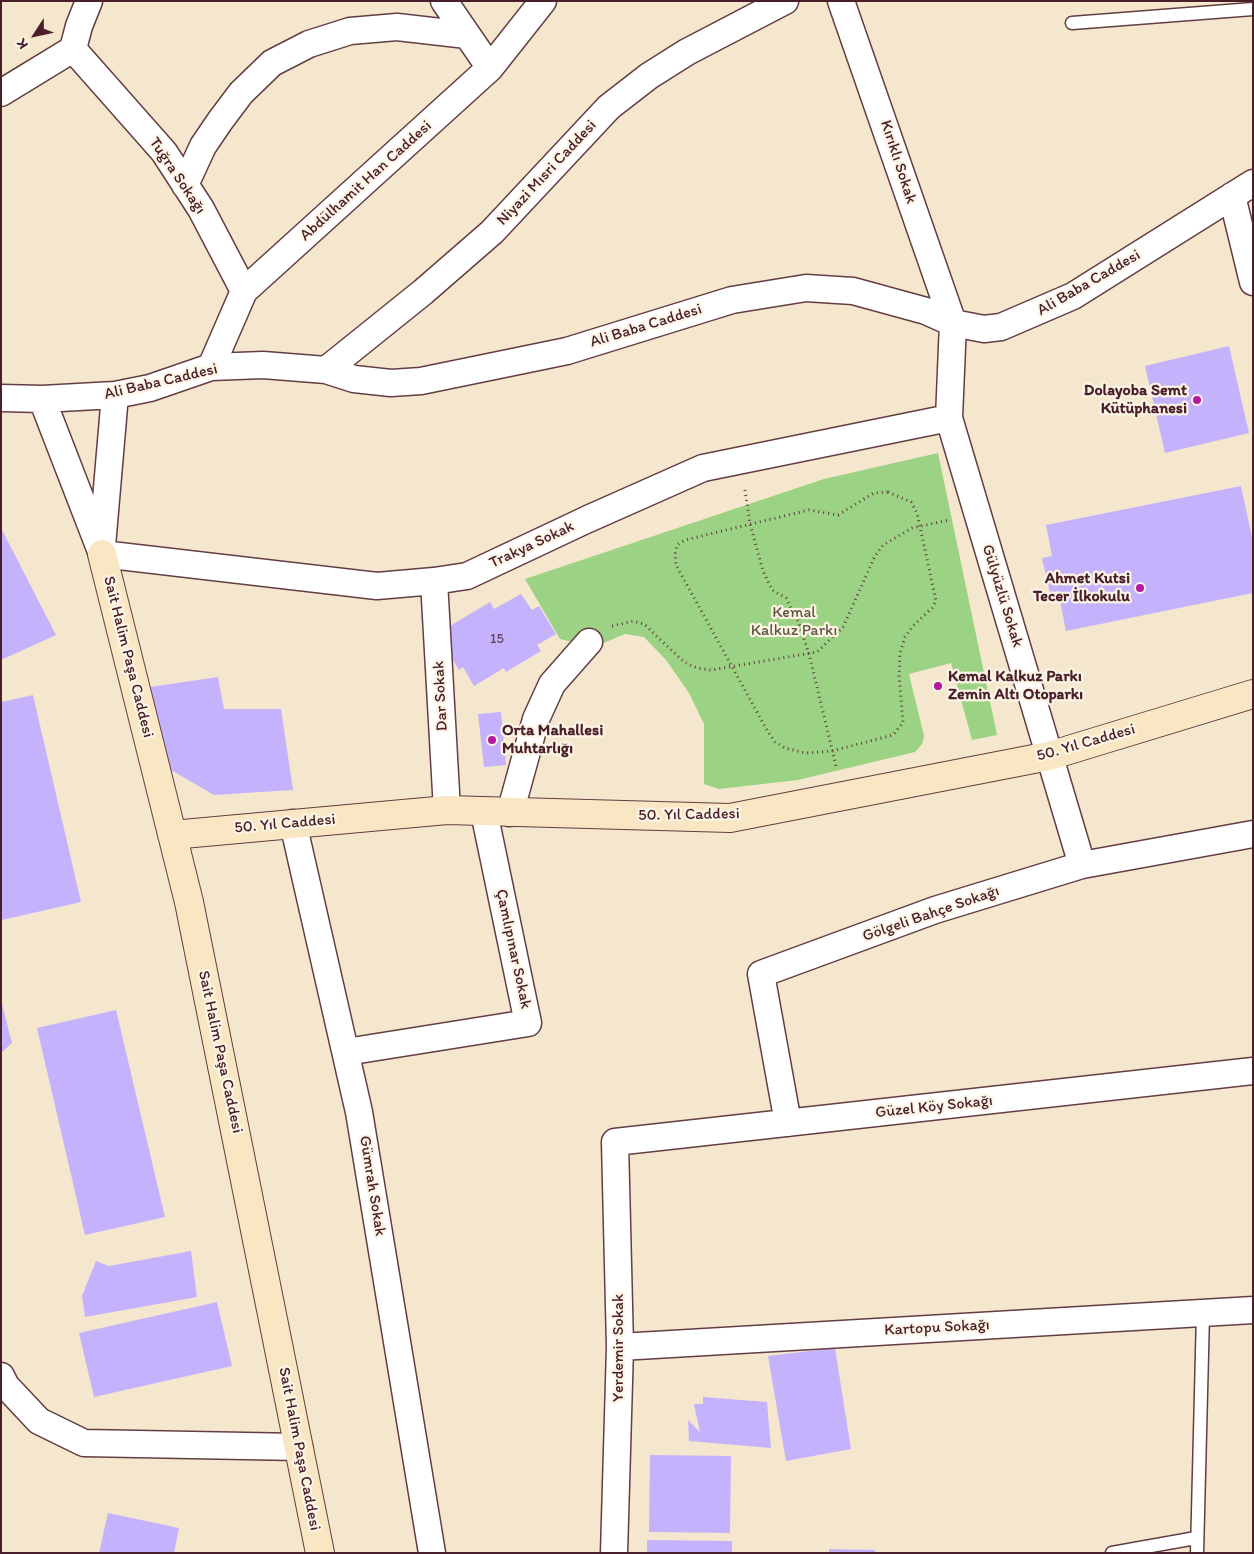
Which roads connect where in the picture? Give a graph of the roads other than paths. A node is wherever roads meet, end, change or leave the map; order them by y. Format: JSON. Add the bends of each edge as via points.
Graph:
{"nodes":[{"id":1,"x":89,"y":1,"type":"edge"},
{"id":2,"x":444,"y":1,"type":"edge"},
{"id":3,"x":544,"y":1,"type":"edge"},
{"id":4,"x":785,"y":1,"type":"edge"},
{"id":5,"x":841,"y":1,"type":"edge"},
{"id":6,"x":1253,"y":9,"type":"edge"},
{"id":7,"x":1072,"y":23,"type":"dead end"},
{"id":8,"x":467,"y":35,"type":"junction"},
{"id":9,"x":74,"y":49,"type":"junction"},
{"id":10,"x":490,"y":68,"type":"junction"},
{"id":11,"x":1,"y":93,"type":"edge"},
{"id":12,"x":185,"y":185,"type":"junction"},
{"id":13,"x":1242,"y":190,"type":"edge"},
{"id":14,"x":1253,"y":282,"type":"edge"},
{"id":15,"x":244,"y":291,"type":"junction"},
{"id":16,"x":953,"y":323,"type":"junction"},
{"id":17,"x":210,"y":367,"type":"junction"},
{"id":18,"x":326,"y":370,"type":"junction"},
{"id":19,"x":115,"y":396,"type":"junction"},
{"id":20,"x":1,"y":398,"type":"edge"},
{"id":21,"x":42,"y":399,"type":"junction"},
{"id":22,"x":949,"y":418,"type":"junction"},
{"id":23,"x":102,"y":554,"type":"junction"},
{"id":24,"x":434,"y":581,"type":"junction"},
{"id":25,"x":589,"y":642,"type":"road end"},
{"id":26,"x":1253,"y":694,"type":"edge"},
{"id":27,"x":1049,"y":756,"type":"junction"},
{"id":28,"x":446,"y":810,"type":"junction"},
{"id":29,"x":497,"y":812,"type":"junction"},
{"id":30,"x":293,"y":823,"type":"junction"},
{"id":31,"x":1253,"y":834,"type":"edge"},
{"id":32,"x":172,"y":835,"type":"junction"},
{"id":33,"x":1082,"y":865,"type":"junction"},
{"id":34,"x":346,"y":1052,"type":"junction"},
{"id":35,"x":1253,"y":1071,"type":"edge"},
{"id":36,"x":788,"y":1123,"type":"junction"},
{"id":37,"x":615,"y":1142,"type":"joint"},
{"id":38,"x":1253,"y":1310,"type":"edge"},
{"id":39,"x":1203,"y":1313,"type":"junction"},
{"id":40,"x":620,"y":1347,"type":"junction"},
{"id":41,"x":1,"y":1376,"type":"edge"},
{"id":42,"x":299,"y":1447,"type":"junction"},
{"id":43,"x":1196,"y":1538,"type":"junction"},
{"id":44,"x":320,"y":1553,"type":"edge"},
{"id":45,"x":432,"y":1553,"type":"edge"},
{"id":46,"x":614,"y":1553,"type":"edge"},
{"id":47,"x":1112,"y":1553,"type":"edge"},
{"id":48,"x":1197,"y":1553,"type":"edge"}],
"edges":[{"from":1,"to":9,"type":"street"},
{"from":2,"to":8,"type":"street"},
{"from":3,"to":10,"type":"street","name":"Abdülhamit Han Caddesi"},
{"from":4,"to":18,"type":"street","name":"Niyazi Mısri Caddesi","via":[[687,52],[609,106],[492,232]]},
{"from":5,"to":16,"type":"street","name":"Kırıklı Sokak"},
{"from":6,"to":7,"type":"lane"},
{"from":8,"to":10,"type":"street"},
{"from":8,"to":12,"type":"street","via":[[397,27],[350,31],[309,44],[272,63],[241,93],[220,121],[203,146]]},
{"from":9,"to":11,"type":"street"},
{"from":9,"to":12,"type":"street","name":"Tuğra Sokağı","via":[[164,152]]},
{"from":10,"to":15,"type":"street","name":"Abdülhamit Han Caddesi"},
{"from":12,"to":15,"type":"street","name":"Tuğra Sokağı"},
{"from":13,"to":14,"type":"street"},
{"from":13,"to":16,"type":"street","name":"Ali Baba Caddesi","via":[[1073,296],[1030,316],[1001,327],[984,329]]},
{"from":15,"to":17,"type":"street","name":"Abdülhamit Han Caddesi"},
{"from":16,"to":18,"type":"street","name":"Ali Baba Caddesi","via":[[926,311],[853,291],[806,288],[732,300],[567,351],[422,381],[391,384]]},
{"from":16,"to":22,"type":"street","name":"Gülyüzlü Sokak"},
{"from":17,"to":18,"type":"street","name":"Ali Baba Caddesi","via":[[262,365]]},
{"from":17,"to":19,"type":"street","name":"Ali Baba Caddesi","via":[[150,388]]},
{"from":19,"to":21,"type":"street","name":"Ali Baba Caddesi"},
{"from":19,"to":23,"type":"street"},
{"from":20,"to":21,"type":"street","name":"Ali Baba Caddesi"},
{"from":21,"to":23,"type":"street"},
{"from":22,"to":24,"type":"street","name":"Trakya Sokak","via":[[703,468],[467,576]]},
{"from":22,"to":27,"type":"street","name":"Gülyüzlü Sokak"},
{"from":23,"to":24,"type":"street","name":"Trakya Sokak","via":[[377,586]]},
{"from":23,"to":32,"type":"street","name":"Sait Halim Paşa Caddesi"},
{"from":24,"to":28,"type":"street","name":"Dar Sokak"},
{"from":25,"to":29,"type":"street","via":[[552,684]]},
{"from":26,"to":27,"type":"street","name":"50. Yıl Caddesi"},
{"from":27,"to":29,"type":"street","name":"50. Yıl Caddesi","via":[[730,818]]},
{"from":27,"to":33,"type":"street","name":"Gülyüzlü Sokak"},
{"from":28,"to":29,"type":"street","name":"50. Yıl Caddesi"},
{"from":28,"to":30,"type":"street","name":"50. Yıl Caddesi"},
{"from":29,"to":34,"type":"street","name":"Çamlıpınar Sokak","via":[[528,1022]]},
{"from":30,"to":32,"type":"street","name":"50. Yıl Caddesi"},
{"from":30,"to":34,"type":"street","name":"Gümrah Sokak"},
{"from":31,"to":33,"type":"street","name":"Gölgeli Bahçe Sokağı"},
{"from":32,"to":42,"type":"street","name":"Sait Halim Paşa Caddesi","via":[[189,902]]},
{"from":33,"to":36,"type":"street","name":"Gölgeli Bahçe Sokağı","via":[[934,910],[761,974]]},
{"from":34,"to":45,"type":"street","name":"Gümrah Sokak","via":[[359,1112]]},
{"from":35,"to":36,"type":"street","name":"Güzel Köy Sokağı"},
{"from":36,"to":37,"type":"street","name":"Güzel Köy Sokağı"},
{"from":37,"to":40,"type":"street","name":"Yerdemir Sokak"},
{"from":38,"to":39,"type":"street","name":"Kartopu Sokağı"},
{"from":39,"to":40,"type":"street","name":"Kartopu Sokağı"},
{"from":39,"to":43,"type":"lane"},
{"from":40,"to":46,"type":"street","name":"Yerdemir Sokak"},
{"from":41,"to":42,"type":"street","via":[[6,1386],[39,1421],[84,1443]]},
{"from":42,"to":44,"type":"street","name":"Sait Halim Paşa Caddesi"},
{"from":43,"to":47,"type":"lane"},
{"from":43,"to":48,"type":"lane"}]}
